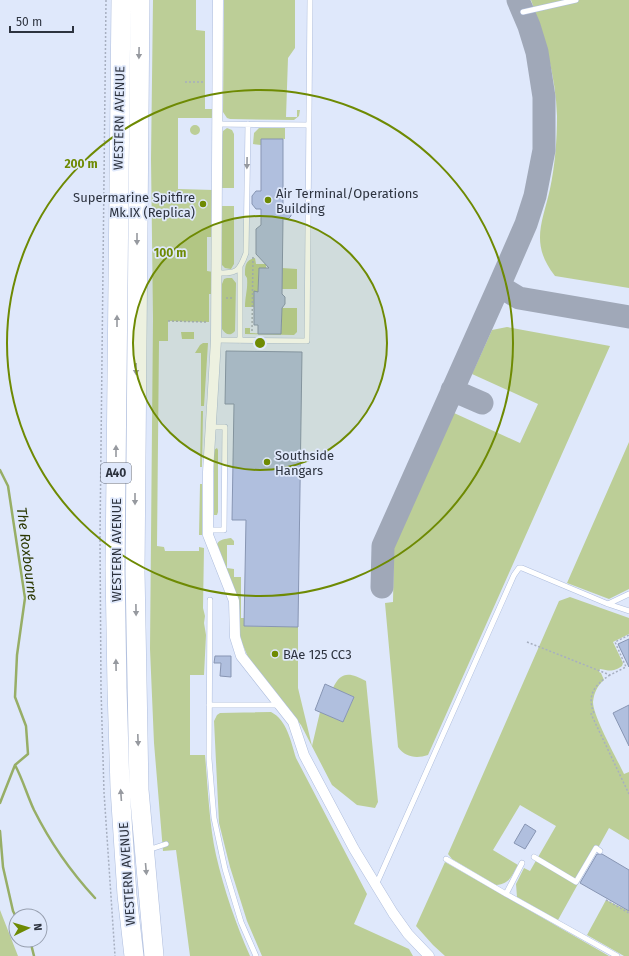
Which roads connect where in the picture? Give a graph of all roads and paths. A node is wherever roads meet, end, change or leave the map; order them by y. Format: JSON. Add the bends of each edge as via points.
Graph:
{"nodes":[{"id":1,"x":121,"y":0,"type":"edge"},
{"id":2,"x":140,"y":0,"type":"edge"},
{"id":3,"x":218,"y":0,"type":"edge"},
{"id":4,"x":310,"y":0,"type":"edge"},
{"id":5,"x":576,"y":0,"type":"edge"},
{"id":6,"x":523,"y":12,"type":"dead end"},
{"id":7,"x":186,"y":82,"type":"dead end"},
{"id":8,"x":205,"y":82,"type":"dead end"},
{"id":9,"x":218,"y":124,"type":"junction"},
{"id":10,"x":248,"y":124,"type":"junction"},
{"id":11,"x":309,"y":125,"type":"junction"},
{"id":12,"x":253,"y":250,"type":"dead end"},
{"id":13,"x":240,"y":265,"type":"junction"},
{"id":14,"x":216,"y":273,"type":"junction"},
{"id":15,"x":248,"y":283,"type":"dead end"},
{"id":16,"x":252,"y":283,"type":"junction"},
{"id":17,"x":216,"y":297,"type":"junction"},
{"id":18,"x":240,"y":298,"type":"junction"},
{"id":19,"x":168,"y":321,"type":"dead end"},
{"id":20,"x":209,"y":322,"type":"dead end"},
{"id":21,"x":252,"y":331,"type":"dead end"},
{"id":22,"x":216,"y":340,"type":"junction"},
{"id":23,"x":240,"y":340,"type":"junction"},
{"id":24,"x":211,"y":427,"type":"junction"},
{"id":25,"x":208,"y":530,"type":"junction"},
{"id":26,"x":629,"y":594,"type":"edge"},
{"id":27,"x":210,"y":600,"type":"dead end"},
{"id":28,"x":608,"y":604,"type":"junction"},
{"id":29,"x":629,"y":611,"type":"edge"},
{"id":30,"x":629,"y":635,"type":"edge"},
{"id":31,"x":527,"y":642,"type":"dead end"},
{"id":32,"x":610,"y":674,"type":"junction"},
{"id":33,"x":280,"y":705,"type":"junction"},
{"id":34,"x":209,"y":706,"type":"junction"},
{"id":35,"x":629,"y":794,"type":"edge"},
{"id":36,"x":166,"y":844,"type":"dead end"},
{"id":37,"x":144,"y":848,"type":"junction"},
{"id":38,"x":600,"y":851,"type":"dead end"},
{"id":39,"x":534,"y":857,"type":"dead end"},
{"id":40,"x":446,"y":859,"type":"dead end"},
{"id":41,"x":522,"y":863,"type":"dead end"},
{"id":42,"x":376,"y":885,"type":"junction"},
{"id":43,"x":506,"y":894,"type":"junction"},
{"id":44,"x":111,"y":895,"type":"dead end"},
{"id":45,"x":606,"y":900,"type":"dead end"},
{"id":46,"x":629,"y":913,"type":"edge"},
{"id":47,"x":134,"y":952,"type":"edge"},
{"id":48,"x":115,"y":956,"type":"edge"},
{"id":49,"x":154,"y":956,"type":"edge"},
{"id":50,"x":256,"y":956,"type":"edge"},
{"id":51,"x":429,"y":956,"type":"edge"},
{"id":52,"x":617,"y":956,"type":"edge"}],
"edges":[{"from":47,"to":1,"type":"highway","name":"WESTERN AVENUE","number":"A40","one_way":true,"via":[[127,895],[116,688]]},
{"from":2,"to":37,"type":"highway","name":"WESTERN AVENUE","number":"A40","one_way":true,"via":[[135,571],[140,790]]},
{"from":3,"to":9,"type":"street"},
{"from":4,"to":11,"type":"lane"},
{"from":5,"to":6,"type":"lane"},
{"from":7,"to":8,"type":"path"},
{"from":9,"to":10,"type":"lane"},
{"from":9,"to":14,"type":"street"},
{"from":10,"to":11,"type":"lane"},
{"from":10,"to":13,"type":"lane","one_way":true,"via":[[246,253]]},
{"from":11,"to":23,"type":"lane","via":[[307,341]]},
{"from":12,"to":16,"type":"path"},
{"from":13,"to":14,"type":"lane","via":[[233,273]]},
{"from":13,"to":18,"type":"lane"},
{"from":14,"to":17,"type":"street"},
{"from":15,"to":16,"type":"path"},
{"from":16,"to":21,"type":"path"},
{"from":17,"to":18,"type":"path"},
{"from":17,"to":22,"type":"street"},
{"from":18,"to":23,"type":"lane"},
{"from":19,"to":20,"type":"path"},
{"from":22,"to":23,"type":"lane"},
{"from":22,"to":24,"type":"street"},
{"from":24,"to":25,"type":"street"},
{"from":24,"to":25,"type":"lane","via":[[225,427],[224,530]]},
{"from":25,"to":33,"type":"street","via":[[234,602],[235,637],[241,656]]},
{"from":26,"to":28,"type":"lane"},
{"from":27,"to":34,"type":"lane"},
{"from":28,"to":29,"type":"lane"},
{"from":28,"to":42,"type":"lane","via":[[522,568],[516,571]]},
{"from":30,"to":32,"type":"path","via":[[615,642],[626,666]]},
{"from":31,"to":32,"type":"path"},
{"from":32,"to":35,"type":"path","via":[[594,688],[591,702],[594,713],[591,714]]},
{"from":33,"to":34,"type":"lane"},
{"from":33,"to":42,"type":"street","via":[[293,722],[304,755]]},
{"from":34,"to":50,"type":"lane","via":[[208,759],[214,818],[225,869],[241,922]]},
{"from":36,"to":37,"type":"lane"},
{"from":37,"to":49,"type":"highway","name":"WESTERN AVENUE","number":"A40","one_way":true},
{"from":38,"to":39,"type":"lane","via":[[596,848],[576,882]]},
{"from":40,"to":43,"type":"lane"},
{"from":41,"to":43,"type":"lane"},
{"from":42,"to":51,"type":"street","via":[[408,934]]},
{"from":43,"to":52,"type":"lane"},
{"from":44,"to":48,"type":"path"},
{"from":45,"to":46,"type":"path"}]}
